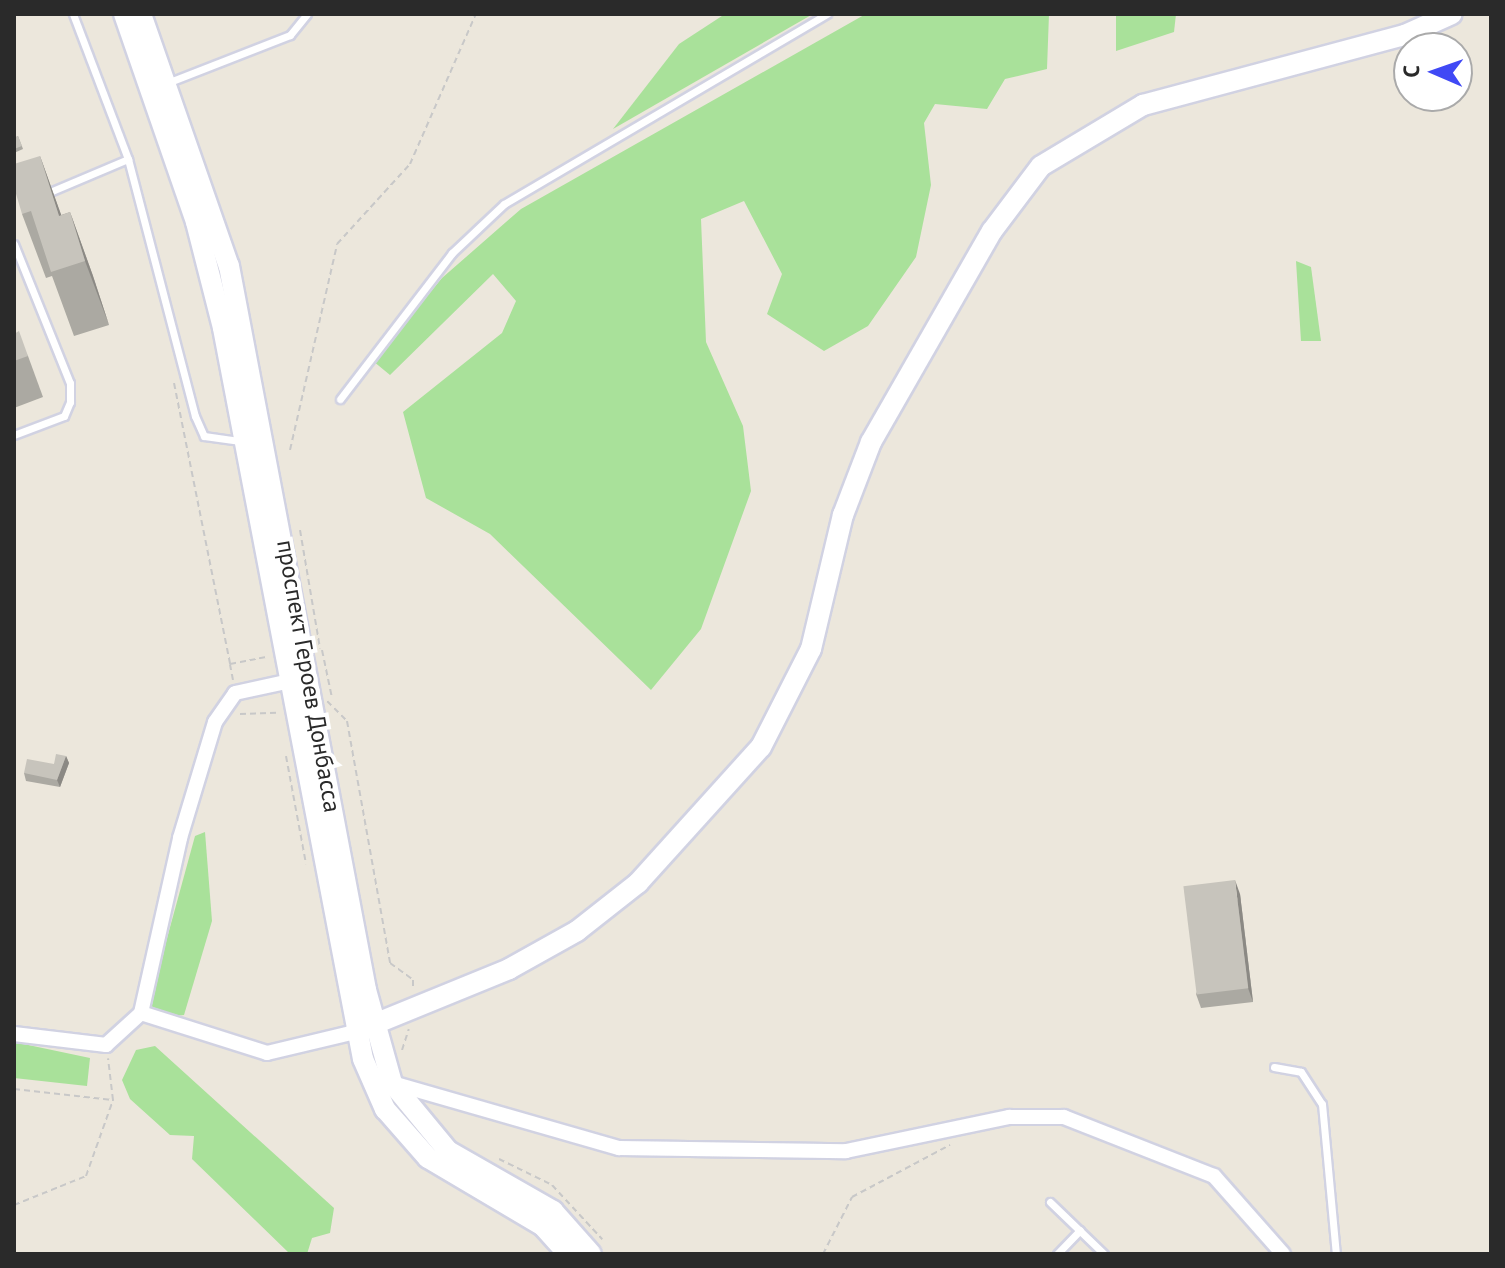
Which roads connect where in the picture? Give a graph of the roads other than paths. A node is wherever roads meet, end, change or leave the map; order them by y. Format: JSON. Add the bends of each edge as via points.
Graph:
{"nodes":[{"id":1,"x":73,"y":14,"type":"edge"},
{"id":2,"x":124,"y":14,"type":"edge"},
{"id":3,"x":141,"y":14,"type":"edge"},
{"id":4,"x":307,"y":14,"type":"edge"},
{"id":5,"x":827,"y":14,"type":"edge"},
{"id":6,"x":1452,"y":14,"type":"edge"},
{"id":7,"x":167,"y":83,"type":"junction"},
{"id":8,"x":128,"y":159,"type":"junction"},
{"id":9,"x":27,"y":202,"type":"edge"},
{"id":10,"x":14,"y":244,"type":"edge"},
{"id":11,"x":340,"y":399,"type":"dead end"},
{"id":12,"x":14,"y":435,"type":"edge"},
{"id":13,"x":247,"y":440,"type":"junction"},
{"id":14,"x":290,"y":681,"type":"junction"},
{"id":15,"x":314,"y":704,"type":"junction"},
{"id":16,"x":141,"y":1013,"type":"junction"},
{"id":17,"x":364,"y":1028,"type":"junction"},
{"id":18,"x":14,"y":1034,"type":"edge"},
{"id":19,"x":1274,"y":1067,"type":"dead end"},
{"id":20,"x":392,"y":1083,"type":"junction"},
{"id":21,"x":1050,"y":1202,"type":"dead end"},
{"id":22,"x":1080,"y":1230,"type":"junction"},
{"id":23,"x":598,"y":1249,"type":"edge"},
{"id":24,"x":568,"y":1254,"type":"edge"},
{"id":25,"x":1057,"y":1254,"type":"edge"},
{"id":26,"x":1104,"y":1254,"type":"edge"},
{"id":27,"x":1283,"y":1254,"type":"edge"},
{"id":28,"x":1336,"y":1254,"type":"edge"}],
"edges":[{"from":1,"to":8,"type":"lane"},
{"from":2,"to":13,"type":"street","name":"проспект Героев Донбасса","via":[[196,222]]},
{"from":3,"to":7,"type":"street","name":"проспект Героев Донбасса"},
{"from":4,"to":7,"type":"lane","via":[[290,35]]},
{"from":5,"to":11,"type":"lane","via":[[504,204],[452,253]]},
{"from":6,"to":17,"type":"street","via":[[1405,35],[1143,105],[1041,166],[992,231],[871,442],[843,515],[811,649],[761,747],[685,837],[602,913],[509,969]]},
{"from":7,"to":15,"type":"street","name":"проспект Героев Донбасса","via":[[229,266]]},
{"from":8,"to":9,"type":"lane"},
{"from":8,"to":13,"type":"lane","via":[[195,416],[204,436]]},
{"from":10,"to":12,"type":"lane","via":[[70,383],[70,402],[64,416]]},
{"from":13,"to":14,"type":"street","name":"проспект Героев Донбасса"},
{"from":14,"to":15,"type":"street","name":"проспект Героев Донбасса"},
{"from":14,"to":16,"type":"street","via":[[235,693],[215,722],[180,838]]},
{"from":15,"to":17,"type":"street","name":"проспект Героев Донбасса"},
{"from":16,"to":17,"type":"street","via":[[267,1053]]},
{"from":16,"to":18,"type":"street","via":[[106,1045]]},
{"from":17,"to":20,"type":"street","name":"проспект Героев Донбасса"},
{"from":17,"to":24,"type":"street","name":"проспект Героев Донбасса","via":[[373,1086],[404,1135],[457,1177],[543,1226]]},
{"from":19,"to":28,"type":"lane","via":[[1301,1072],[1322,1104]]},
{"from":20,"to":23,"type":"street","name":"проспект Героев Донбасса","via":[[448,1151],[553,1211]]},
{"from":20,"to":27,"type":"street","via":[[619,1148],[846,1151],[1009,1117],[1064,1117],[1214,1176]]},
{"from":21,"to":22,"type":"lane"},
{"from":22,"to":25,"type":"lane"},
{"from":22,"to":26,"type":"lane"}]}
